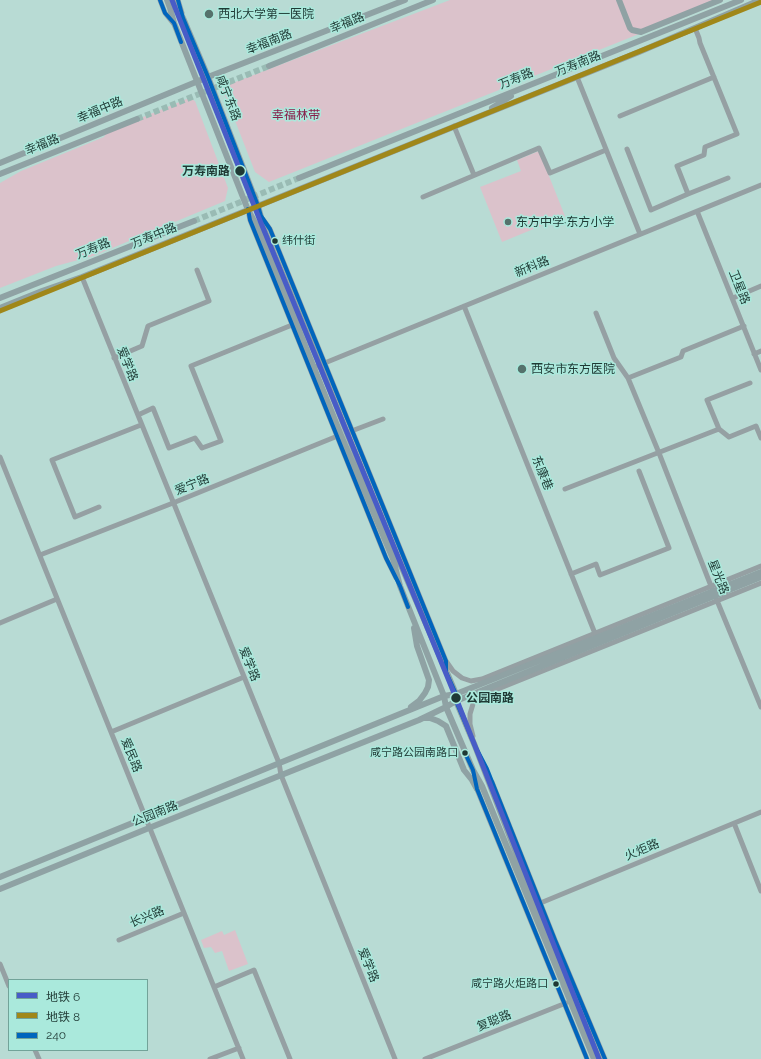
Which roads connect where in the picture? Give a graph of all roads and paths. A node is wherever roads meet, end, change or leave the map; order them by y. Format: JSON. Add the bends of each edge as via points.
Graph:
{"nodes":[{"id":1,"x":160,"y":0,"type":"edge"},
{"id":2,"x":167,"y":0,"type":"edge"},
{"id":3,"x":173,"y":0,"type":"edge"},
{"id":4,"x":178,"y":0,"type":"edge"},
{"id":5,"x":405,"y":0,"type":"edge"},
{"id":6,"x":433,"y":0,"type":"edge"},
{"id":7,"x":619,"y":0,"type":"edge"},
{"id":8,"x":720,"y":0,"type":"edge"},
{"id":9,"x":741,"y":0,"type":"edge"},
{"id":10,"x":760,"y":0,"type":"edge"},
{"id":11,"x":183,"y":18,"type":"junction"},
{"id":12,"x":174,"y":23,"type":"junction"},
{"id":13,"x":695,"y":28,"type":"junction"},
{"id":14,"x":269,"y":66,"type":"tunnel mouth"},
{"id":15,"x":208,"y":77,"type":"junction"},
{"id":16,"x":577,"y":77,"type":"junction"},
{"id":17,"x":714,"y":77,"type":"junction"},
{"id":18,"x":197,"y":82,"type":"junction"},
{"id":19,"x":528,"y":86,"type":"junction"},
{"id":20,"x":620,"y":116,"type":"dead end"},
{"id":21,"x":475,"y":118,"type":"junction"},
{"id":22,"x":137,"y":119,"type":"tunnel mouth"},
{"id":23,"x":454,"y":126,"type":"junction"},
{"id":24,"x":627,"y":149,"type":"dead end"},
{"id":25,"x":606,"y":150,"type":"junction"},
{"id":26,"x":0,"y":163,"type":"edge"},
{"id":27,"x":0,"y":174,"type":"edge"},
{"id":28,"x":474,"y":175,"type":"junction"},
{"id":29,"x":299,"y":178,"type":"tunnel mouth"},
{"id":30,"x":728,"y":178,"type":"dead end"},
{"id":31,"x":761,"y":185,"type":"edge"},
{"id":32,"x":688,"y":194,"type":"junction"},
{"id":33,"x":423,"y":197,"type":"dead end"},
{"id":34,"x":258,"y":206,"type":"junction"},
{"id":35,"x":248,"y":210,"type":"junction"},
{"id":36,"x":697,"y":210,"type":"junction"},
{"id":37,"x":194,"y":221,"type":"tunnel mouth"},
{"id":38,"x":640,"y":234,"type":"junction"},
{"id":39,"x":197,"y":270,"type":"dead end"},
{"id":40,"x":82,"y":277,"type":"junction"},
{"id":41,"x":761,"y":286,"type":"edge"},
{"id":42,"x":0,"y":298,"type":"edge"},
{"id":43,"x":732,"y":298,"type":"junction"},
{"id":44,"x":464,"y":306,"type":"junction"},
{"id":45,"x":1,"y":307,"type":"edge"},
{"id":46,"x":596,"y":313,"type":"dead end"},
{"id":47,"x":292,"y":325,"type":"junction"},
{"id":48,"x":744,"y":326,"type":"junction"},
{"id":49,"x":761,"y":351,"type":"edge"},
{"id":50,"x":754,"y":354,"type":"junction"},
{"id":51,"x":114,"y":358,"type":"junction"},
{"id":52,"x":317,"y":366,"type":"junction"},
{"id":53,"x":761,"y":370,"type":"edge"},
{"id":54,"x":628,"y":378,"type":"junction"},
{"id":55,"x":750,"y":383,"type":"dead end"},
{"id":56,"x":138,"y":415,"type":"junction"},
{"id":57,"x":383,"y":419,"type":"dead end"},
{"id":58,"x":141,"y":424,"type":"junction"},
{"id":59,"x":719,"y":430,"type":"junction"},
{"id":60,"x":344,"y":434,"type":"junction"},
{"id":61,"x":761,"y":438,"type":"edge"},
{"id":62,"x":659,"y":453,"type":"junction"},
{"id":63,"x":0,"y":457,"type":"edge"},
{"id":64,"x":639,"y":471,"type":"dead end"},
{"id":65,"x":565,"y":489,"type":"dead end"},
{"id":66,"x":173,"y":503,"type":"junction"},
{"id":67,"x":99,"y":508,"type":"dead end"},
{"id":68,"x":40,"y":555,"type":"junction"},
{"id":69,"x":761,"y":566,"type":"edge"},
{"id":70,"x":761,"y":572,"type":"edge"},
{"id":71,"x":571,"y":574,"type":"junction"},
{"id":72,"x":761,"y":577,"type":"edge"},
{"id":73,"x":761,"y":583,"type":"edge"},
{"id":74,"x":714,"y":593,"type":"junction"},
{"id":75,"x":57,"y":600,"type":"junction"},
{"id":76,"x":413,"y":618,"type":"junction"},
{"id":77,"x":0,"y":623,"type":"edge"},
{"id":78,"x":598,"y":640,"type":"junction"},
{"id":79,"x":446,"y":661,"type":"junction"},
{"id":80,"x":446,"y":672,"type":"junction"},
{"id":81,"x":244,"y":677,"type":"junction"},
{"id":82,"x":444,"y":696,"type":"junction"},
{"id":83,"x":456,"y":697,"type":"junction"},
{"id":84,"x":446,"y":707,"type":"junction"},
{"id":85,"x":761,"y":707,"type":"edge"},
{"id":86,"x":405,"y":712,"type":"junction"},
{"id":87,"x":419,"y":720,"type":"junction"},
{"id":88,"x":111,"y":732,"type":"junction"},
{"id":89,"x":475,"y":746,"type":"junction"},
{"id":90,"x":279,"y":763,"type":"junction"},
{"id":91,"x":472,"y":770,"type":"junction"},
{"id":92,"x":281,"y":775,"type":"junction"},
{"id":93,"x":477,"y":789,"type":"junction"},
{"id":94,"x":761,"y":812,"type":"edge"},
{"id":95,"x":145,"y":818,"type":"junction"},
{"id":96,"x":734,"y":823,"type":"junction"},
{"id":97,"x":149,"y":828,"type":"junction"},
{"id":98,"x":0,"y":877,"type":"edge"},
{"id":99,"x":0,"y":889,"type":"edge"},
{"id":100,"x":761,"y":891,"type":"edge"},
{"id":101,"x":536,"y":905,"type":"junction"},
{"id":102,"x":184,"y":913,"type":"junction"},
{"id":103,"x":119,"y":940,"type":"dead end"},
{"id":104,"x":0,"y":964,"type":"edge"},
{"id":105,"x":8,"y":984,"type":"edge"},
{"id":106,"x":214,"y":987,"type":"junction"},
{"id":107,"x":567,"y":1003,"type":"junction"},
{"id":108,"x":239,"y":1048,"type":"junction"},
{"id":109,"x":210,"y":1059,"type":"edge"},
{"id":110,"x":243,"y":1059,"type":"edge"},
{"id":111,"x":290,"y":1059,"type":"edge"},
{"id":112,"x":395,"y":1059,"type":"edge"},
{"id":113,"x":425,"y":1059,"type":"edge"},
{"id":114,"x":587,"y":1059,"type":"edge"},
{"id":115,"x":594,"y":1059,"type":"edge"},
{"id":116,"x":599,"y":1059,"type":"edge"},
{"id":117,"x":605,"y":1059,"type":"edge"}],
"edges":[{"from":1,"to":12,"type":"street","via":[[165,13]]},
{"from":2,"to":12,"type":"main road","name":"咸宁东路"},
{"from":3,"to":11,"type":"main road","name":"咸宁东路"},
{"from":4,"to":11,"type":"street"},
{"from":5,"to":15,"type":"main road","name":"幸福南路"},
{"from":6,"to":14,"type":"main road","name":"幸福路"},
{"from":7,"to":8,"type":"main road","via":[[630,28],[641,32]]},
{"from":9,"to":19,"type":"main road","name":"万寿路"},
{"from":10,"to":13,"type":"main road","name":"万寿南路"},
{"from":11,"to":15,"type":"main road","name":"咸宁东路"},
{"from":12,"to":18,"type":"main road","name":"咸宁东路"},
{"from":13,"to":16,"type":"main road","name":"万寿南路"},
{"from":13,"to":17,"type":"street"},
{"from":15,"to":18,"type":"main road","name":"幸福中路"},
{"from":15,"to":34,"type":"main road","name":"咸宁东路"},
{"from":16,"to":21,"type":"main road","name":"万寿南路"},
{"from":16,"to":25,"type":"street"},
{"from":17,"to":20,"type":"street"},
{"from":17,"to":32,"type":"street","via":[[737,134],[705,147],[704,154],[677,166]]},
{"from":18,"to":26,"type":"main road","name":"幸福中路"},
{"from":18,"to":35,"type":"main road","name":"咸宁东路"},
{"from":19,"to":21,"type":"main road"},
{"from":19,"to":29,"type":"main road","name":"万寿路"},
{"from":21,"to":23,"type":"main road","name":"万寿南路"},
{"from":22,"to":27,"type":"main road","name":"幸福路"},
{"from":23,"to":28,"type":"street"},
{"from":23,"to":34,"type":"main road","name":"万寿南路"},
{"from":24,"to":32,"type":"street","via":[[651,210]]},
{"from":25,"to":28,"type":"street","via":[[550,173],[539,148]]},
{"from":25,"to":38,"type":"street"},
{"from":28,"to":33,"type":"street"},
{"from":30,"to":32,"type":"street"},
{"from":31,"to":36,"type":"street","name":"新科路"},
{"from":34,"to":35,"type":"main road","name":"万寿南路"},
{"from":34,"to":52,"type":"main road","name":"咸宁东路","via":[[265,232]]},
{"from":35,"to":40,"type":"main road","name":"万寿中路"},
{"from":35,"to":47,"type":"street"},
{"from":35,"to":52,"type":"main road","name":"咸宁东路"},
{"from":36,"to":38,"type":"street","name":"新科路"},
{"from":36,"to":43,"type":"street","name":"卫星路"},
{"from":37,"to":42,"type":"main road","name":"万寿路"},
{"from":38,"to":44,"type":"street","name":"新科路"},
{"from":39,"to":51,"type":"street","via":[[209,301],[148,326],[142,346]]},
{"from":40,"to":45,"type":"main road","name":"万寿中路"},
{"from":40,"to":51,"type":"street","name":"爱学路"},
{"from":41,"to":43,"type":"street"},
{"from":43,"to":48,"type":"street","name":"卫星路"},
{"from":44,"to":52,"type":"street","name":"新科路"},
{"from":44,"to":71,"type":"street","name":"东康巷"},
{"from":46,"to":54,"type":"street","name":"星光路","via":[[614,358]]},
{"from":47,"to":52,"type":"street"},
{"from":47,"to":56,"type":"street","via":[[191,366],[221,441],[202,448],[195,438],[169,448],[153,408]]},
{"from":48,"to":50,"type":"street","name":"卫星路"},
{"from":48,"to":54,"type":"street","via":[[683,351],[681,357]]},
{"from":49,"to":50,"type":"street"},
{"from":50,"to":53,"type":"street","name":"卫星路"},
{"from":51,"to":56,"type":"street","name":"爱学路"},
{"from":52,"to":60,"type":"main road"},
{"from":52,"to":60,"type":"street"},
{"from":54,"to":62,"type":"street","name":"星光路"},
{"from":55,"to":59,"type":"street","via":[[707,400]]},
{"from":56,"to":58,"type":"street","name":"爱学路"},
{"from":57,"to":60,"type":"street","name":"爱宁路"},
{"from":58,"to":66,"type":"street","name":"爱学路"},
{"from":58,"to":67,"type":"street","via":[[52,460],[75,517]]},
{"from":59,"to":61,"type":"street","via":[[729,437],[756,426]]},
{"from":59,"to":62,"type":"street"},
{"from":60,"to":66,"type":"street","name":"爱宁路"},
{"from":60,"to":76,"type":"main road"},
{"from":60,"to":79,"type":"street"},
{"from":60,"to":80,"type":"main road"},
{"from":62,"to":65,"type":"street"},
{"from":62,"to":74,"type":"street","name":"星光路"},
{"from":63,"to":68,"type":"street","name":"爱民路"},
{"from":64,"to":71,"type":"street","via":[[669,548],[600,575],[596,564]]},
{"from":66,"to":68,"type":"street","name":"爱宁路"},
{"from":66,"to":81,"type":"street","name":"爱学路"},
{"from":68,"to":75,"type":"street","name":"爱民路"},
{"from":69,"to":74,"type":"street"},
{"from":70,"to":74,"type":"main road","name":"公园南路"},
{"from":71,"to":78,"type":"street","name":"东康巷"},
{"from":72,"to":74,"type":"main road","name":"公园南路"},
{"from":73,"to":74,"type":"street"},
{"from":74,"to":78,"type":"main road","name":"公园南路"},
{"from":74,"to":78,"type":"street"},
{"from":74,"to":85,"type":"street","name":"星光路"},
{"from":75,"to":77,"type":"street"},
{"from":75,"to":88,"type":"street","name":"爱民路"},
{"from":76,"to":82,"type":"main road"},
{"from":76,"to":86,"type":"main road","via":[[416,642],[429,683],[423,696]]},
{"from":78,"to":79,"type":"street","via":[[471,681],[453,671]]},
{"from":78,"to":83,"type":"main road","name":"公园南路"},
{"from":78,"to":89,"type":"street","via":[[478,697],[470,714]]},
{"from":79,"to":80,"type":"street"},
{"from":80,"to":83,"type":"main road"},
{"from":81,"to":88,"type":"street"},
{"from":81,"to":90,"type":"street","name":"爱学路"},
{"from":82,"to":83,"type":"main road","name":"公园南路"},
{"from":82,"to":84,"type":"main road"},
{"from":82,"to":86,"type":"main road","name":"公园南路"},
{"from":83,"to":84,"type":"main road","name":"公园南路"},
{"from":83,"to":89,"type":"main road"},
{"from":84,"to":87,"type":"main road","name":"公园南路"},
{"from":84,"to":91,"type":"main road"},
{"from":86,"to":90,"type":"main road","name":"公园南路"},
{"from":87,"to":92,"type":"main road","name":"公园南路"},
{"from":87,"to":93,"type":"main road","via":[[430,718],[446,726],[464,770]]},
{"from":88,"to":95,"type":"street","name":"爱民路"},
{"from":89,"to":101,"type":"main road"},
{"from":90,"to":92,"type":"street","name":"爱学路"},
{"from":90,"to":95,"type":"main road","name":"公园南路"},
{"from":91,"to":93,"type":"street"},
{"from":91,"to":101,"type":"main road","via":[[482,786]]},
{"from":92,"to":97,"type":"main road","name":"公园南路"},
{"from":92,"to":112,"type":"street","name":"爱学路"},
{"from":93,"to":107,"type":"street"},
{"from":94,"to":96,"type":"street","name":"火炬路"},
{"from":95,"to":97,"type":"street","name":"爱民路"},
{"from":95,"to":98,"type":"main road","name":"公园南路"},
{"from":96,"to":100,"type":"street"},
{"from":96,"to":101,"type":"street","name":"火炬路"},
{"from":97,"to":99,"type":"main road","name":"公园南路"},
{"from":97,"to":102,"type":"street","name":"爱民路"},
{"from":101,"to":107,"type":"main road"},
{"from":101,"to":116,"type":"main road"},
{"from":101,"to":117,"type":"street","via":[[558,947]]},
{"from":102,"to":103,"type":"street","name":"长兴路"},
{"from":102,"to":106,"type":"street","name":"爱民路"},
{"from":104,"to":105,"type":"street"},
{"from":106,"to":108,"type":"street","name":"爱民路"},
{"from":106,"to":111,"type":"street","via":[[254,970]]},
{"from":107,"to":113,"type":"street","name":"复聪路"},
{"from":107,"to":114,"type":"street"},
{"from":107,"to":115,"type":"main road"},
{"from":108,"to":109,"type":"street"},
{"from":108,"to":110,"type":"street","name":"爱民路"}]}
